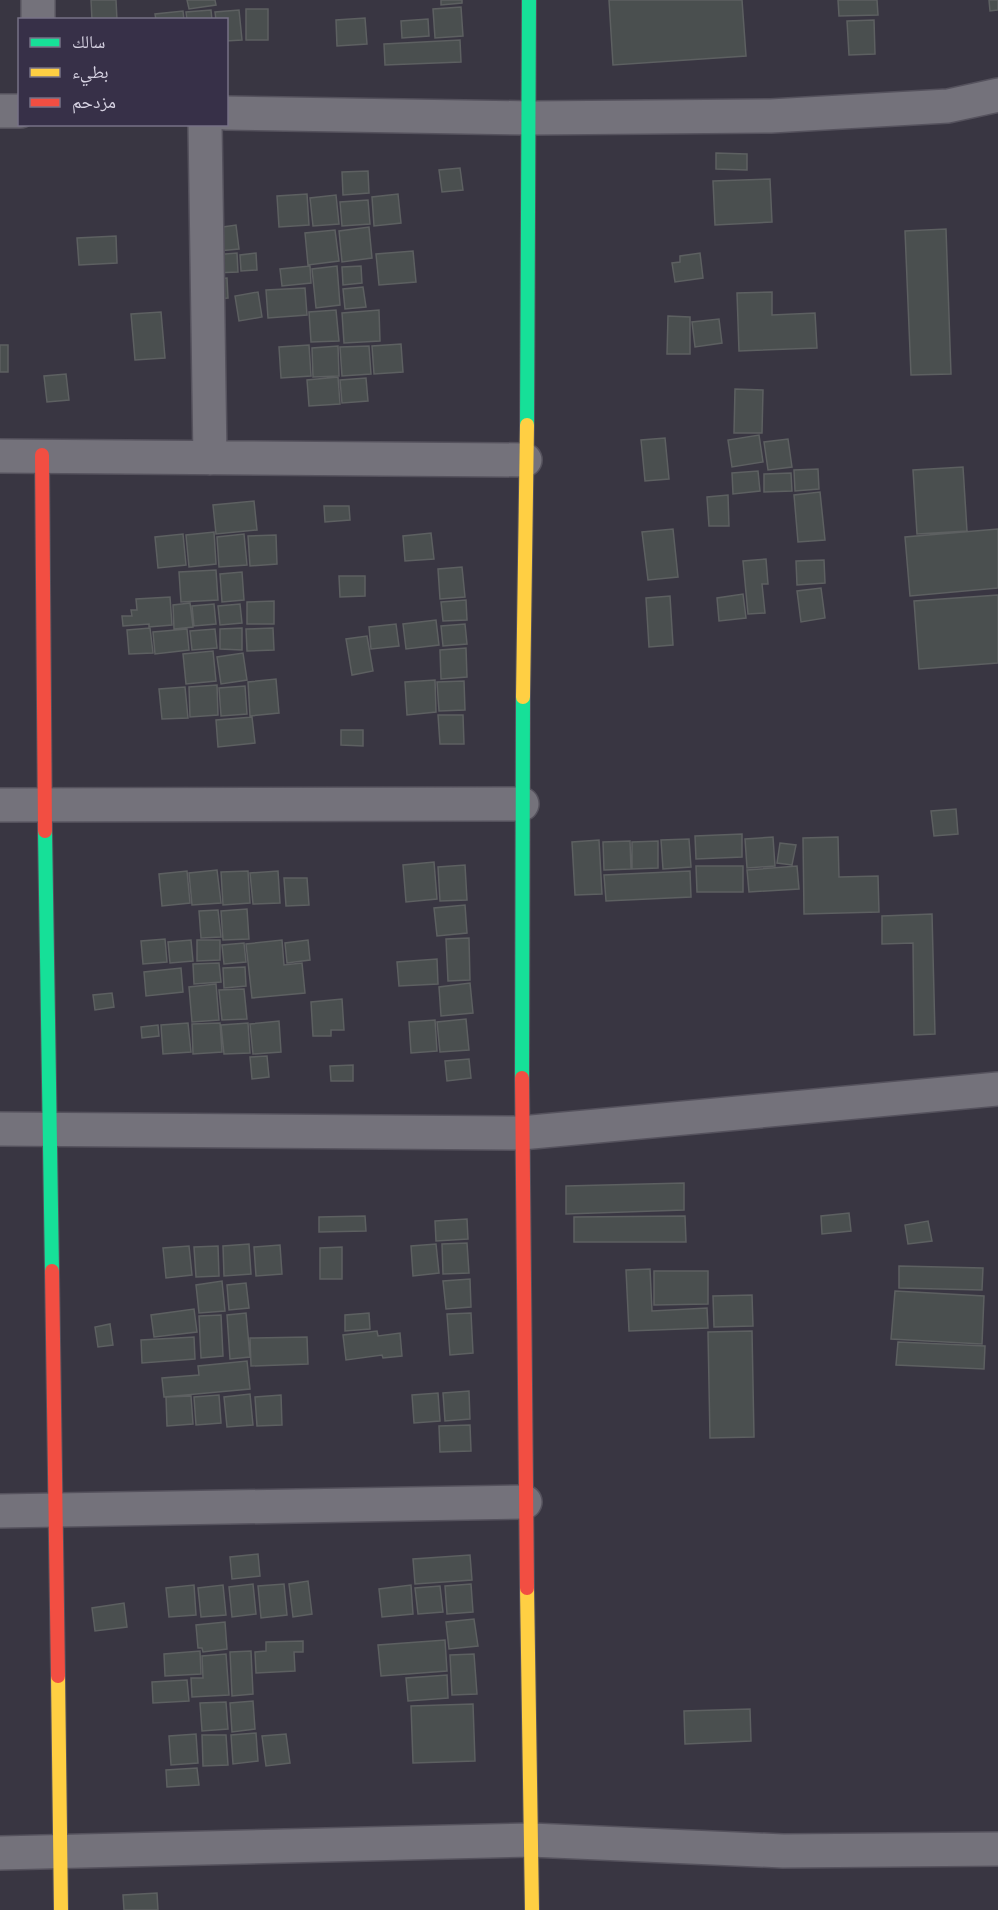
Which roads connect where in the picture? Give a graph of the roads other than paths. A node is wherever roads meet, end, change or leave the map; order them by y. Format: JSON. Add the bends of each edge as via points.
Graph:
{"nodes":[{"id":1,"x":38,"y":0,"type":"edge"},
{"id":2,"x":530,"y":0,"type":"edge"},
{"id":3,"x":38,"y":18,"type":"edge"},
{"id":4,"x":998,"y":95,"type":"edge"},
{"id":5,"x":0,"y":111,"type":"edge"},
{"id":6,"x":18,"y":111,"type":"edge"},
{"id":7,"x":228,"y":113,"type":"edge"},
{"id":8,"x":531,"y":118,"type":"junction"},
{"id":9,"x":205,"y":126,"type":"edge"},
{"id":10,"x":42,"y":455,"type":"junction"},
{"id":11,"x":0,"y":456,"type":"edge"},
{"id":12,"x":210,"y":458,"type":"junction"},
{"id":13,"x":525,"y":460,"type":"junction"},
{"id":14,"x":522,"y":804,"type":"junction"},
{"id":15,"x":0,"y":805,"type":"edge"},
{"id":16,"x":45,"y":805,"type":"junction"},
{"id":17,"x":998,"y":1089,"type":"edge"},
{"id":18,"x":0,"y":1129,"type":"edge"},
{"id":19,"x":50,"y":1129,"type":"junction"},
{"id":20,"x":521,"y":1133,"type":"junction"},
{"id":21,"x":525,"y":1502,"type":"junction"},
{"id":22,"x":55,"y":1510,"type":"junction"},
{"id":23,"x":0,"y":1511,"type":"edge"},
{"id":24,"x":531,"y":1840,"type":"junction"},
{"id":25,"x":998,"y":1849,"type":"edge"},
{"id":26,"x":60,"y":1852,"type":"junction"},
{"id":27,"x":0,"y":1853,"type":"edge"},
{"id":28,"x":61,"y":1910,"type":"edge"},
{"id":29,"x":532,"y":1910,"type":"edge"}],
"edges":[{"from":1,"to":3,"type":"street"},
{"from":2,"to":8,"type":"street"},
{"from":4,"to":8,"type":"street","via":[[948,106],[771,116]]},
{"from":5,"to":6,"type":"street"},
{"from":7,"to":8,"type":"street"},
{"from":8,"to":13,"type":"street"},
{"from":9,"to":12,"type":"street"},
{"from":10,"to":11,"type":"street"},
{"from":10,"to":12,"type":"street"},
{"from":10,"to":16,"type":"street"},
{"from":12,"to":13,"type":"street"},
{"from":13,"to":14,"type":"street"},
{"from":14,"to":16,"type":"street"},
{"from":14,"to":20,"type":"street"},
{"from":15,"to":16,"type":"street"},
{"from":16,"to":19,"type":"street"},
{"from":17,"to":20,"type":"street"},
{"from":18,"to":19,"type":"street"},
{"from":19,"to":20,"type":"street"},
{"from":19,"to":22,"type":"street"},
{"from":20,"to":21,"type":"street"},
{"from":21,"to":22,"type":"street"},
{"from":21,"to":24,"type":"street"},
{"from":22,"to":23,"type":"street"},
{"from":22,"to":26,"type":"street"},
{"from":24,"to":25,"type":"street","via":[[783,1851]]},
{"from":24,"to":26,"type":"street"},
{"from":24,"to":29,"type":"street"},
{"from":26,"to":27,"type":"street"},
{"from":26,"to":28,"type":"street"}]}
